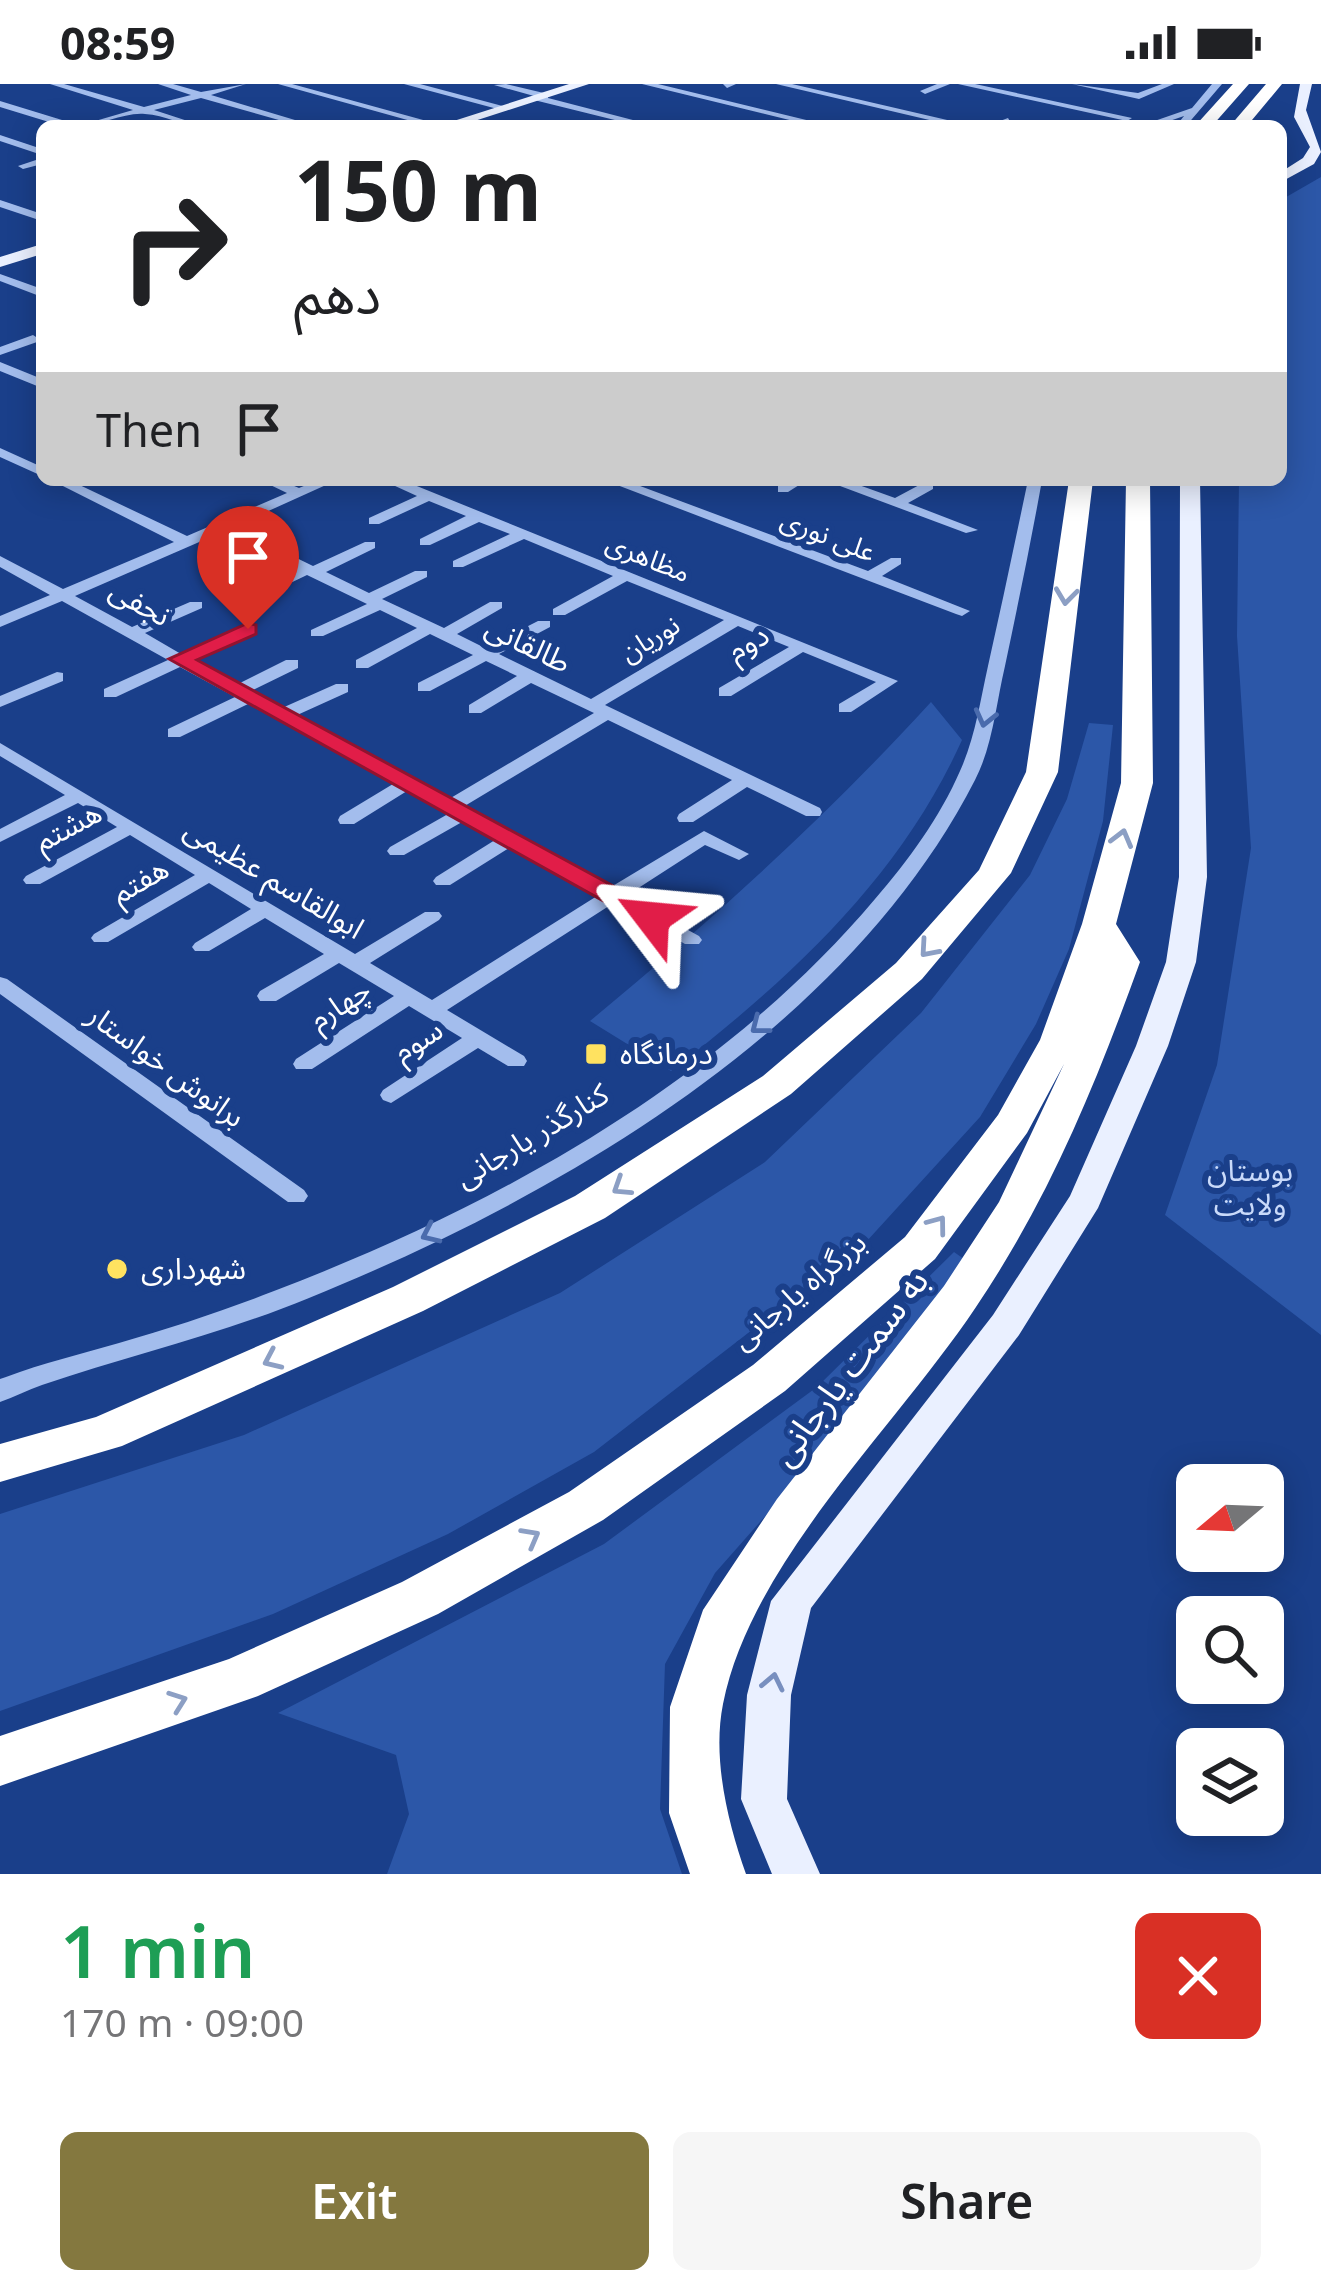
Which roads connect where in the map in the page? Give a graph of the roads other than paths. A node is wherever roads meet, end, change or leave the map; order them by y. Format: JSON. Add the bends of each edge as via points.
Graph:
{"nodes":[{"id":1,"x":163,"y":84,"type":"edge"},
{"id":2,"x":242,"y":84,"type":"edge"},
{"id":3,"x":282,"y":84,"type":"edge"},
{"id":4,"x":409,"y":84,"type":"edge"},
{"id":5,"x":451,"y":84,"type":"edge"},
{"id":6,"x":578,"y":84,"type":"edge"},
{"id":7,"x":646,"y":84,"type":"edge"},
{"id":8,"x":946,"y":84,"type":"edge"},
{"id":9,"x":962,"y":84,"type":"edge"},
{"id":10,"x":1077,"y":84,"type":"edge"},
{"id":11,"x":1170,"y":84,"type":"edge"},
{"id":12,"x":1216,"y":84,"type":"edge"},
{"id":13,"x":1241,"y":84,"type":"edge"},
{"id":14,"x":1274,"y":84,"type":"edge"},
{"id":15,"x":1306,"y":84,"type":"edge"},
{"id":16,"x":64,"y":85,"type":"edge"},
{"id":17,"x":500,"y":85,"type":"edge"},
{"id":18,"x":784,"y":85,"type":"edge"},
{"id":19,"x":1100,"y":86,"type":"edge"},
{"id":20,"x":985,"y":89,"type":"junction"},
{"id":21,"x":431,"y":90,"type":"junction"},
{"id":22,"x":682,"y":92,"type":"junction"},
{"id":23,"x":925,"y":92,"type":"dead end"},
{"id":24,"x":201,"y":95,"type":"junction"},
{"id":25,"x":541,"y":97,"type":"junction"},
{"id":26,"x":1024,"y":97,"type":"junction"},
{"id":27,"x":664,"y":98,"type":"dead end"},
{"id":28,"x":957,"y":100,"type":"dead end"},
{"id":29,"x":720,"y":101,"type":"junction"},
{"id":30,"x":0,"y":104,"type":"edge"},
{"id":31,"x":733,"y":104,"type":"junction"},
{"id":32,"x":1062,"y":105,"type":"junction"},
{"id":33,"x":291,"y":106,"type":"dead end"},
{"id":34,"x":999,"y":106,"type":"dead end"},
{"id":35,"x":505,"y":108,"type":"junction"},
{"id":36,"x":634,"y":108,"type":"dead end"},
{"id":37,"x":703,"y":108,"type":"dead end"},
{"id":38,"x":144,"y":110,"type":"junction"},
{"id":39,"x":758,"y":110,"type":"junction"},
{"id":40,"x":266,"y":113,"type":"junction"},
{"id":41,"x":1102,"y":113,"type":"junction"},
{"id":42,"x":610,"y":116,"type":"junction"},
{"id":43,"x":1035,"y":116,"type":"dead end"},
{"id":44,"x":1126,"y":118,"type":"dead end"},
{"id":45,"x":1199,"y":118,"type":"edge"},
{"id":46,"x":732,"y":119,"type":"dead end"},
{"id":47,"x":796,"y":119,"type":"junction"},
{"id":48,"x":52,"y":120,"type":"edge"},
{"id":49,"x":106,"y":120,"type":"edge"},
{"id":50,"x":178,"y":120,"type":"edge"},
{"id":51,"x":290,"y":120,"type":"edge"},
{"id":52,"x":419,"y":120,"type":"edge"},
{"id":53,"x":463,"y":120,"type":"edge"},
{"id":54,"x":626,"y":120,"type":"edge"},
{"id":55,"x":793,"y":120,"type":"edge"},
{"id":56,"x":800,"y":120,"type":"edge"},
{"id":57,"x":941,"y":120,"type":"edge"},
{"id":58,"x":1084,"y":120,"type":"edge"},
{"id":59,"x":1243,"y":120,"type":"edge"},
{"id":60,"x":0,"y":138,"type":"edge"},
{"id":61,"x":36,"y":138,"type":"edge"},
{"id":62,"x":16,"y":143,"type":"junction"},
{"id":63,"x":0,"y":148,"type":"edge"},
{"id":64,"x":36,"y":154,"type":"edge"},
{"id":65,"x":36,"y":160,"type":"edge"},
{"id":66,"x":23,"y":166,"type":"dead end"},
{"id":67,"x":1287,"y":174,"type":"edge"},
{"id":68,"x":0,"y":203,"type":"edge"},
{"id":69,"x":26,"y":212,"type":"junction"},
{"id":70,"x":36,"y":216,"type":"edge"},
{"id":71,"x":0,"y":219,"type":"edge"},
{"id":72,"x":36,"y":251,"type":"edge"},
{"id":73,"x":0,"y":262,"type":"edge"},
{"id":74,"x":0,"y":277,"type":"edge"},
{"id":75,"x":36,"y":285,"type":"edge"},
{"id":76,"x":27,"y":287,"type":"junction"},
{"id":77,"x":36,"y":291,"type":"edge"},
{"id":78,"x":33,"y":339,"type":"dead end"},
{"id":79,"x":0,"y":351,"type":"edge"},
{"id":80,"x":0,"y":366,"type":"edge"},
{"id":81,"x":36,"y":370,"type":"edge"},
{"id":82,"x":22,"y":376,"type":"junction"},
{"id":83,"x":36,"y":382,"type":"edge"},
{"id":84,"x":0,"y":452,"type":"edge"},
{"id":85,"x":36,"y":469,"type":"edge"},
{"id":86,"x":70,"y":486,"type":"edge"},
{"id":87,"x":282,"y":486,"type":"edge"},
{"id":88,"x":316,"y":486,"type":"edge"},
{"id":89,"x":404,"y":486,"type":"edge"},
{"id":90,"x":627,"y":486,"type":"edge"},
{"id":91,"x":789,"y":486,"type":"edge"},
{"id":92,"x":849,"y":486,"type":"edge"},
{"id":93,"x":928,"y":486,"type":"dead end"},
{"id":94,"x":1035,"y":486,"type":"edge"},
{"id":95,"x":1080,"y":486,"type":"edge"},
{"id":96,"x":1190,"y":486,"type":"edge"},
{"id":97,"x":1145,"y":488,"type":"edge"},
{"id":98,"x":783,"y":489,"type":"dead end"},
{"id":99,"x":299,"y":493,"type":"junction"},
{"id":100,"x":428,"y":496,"type":"junction"},
{"id":101,"x":896,"y":503,"type":"junction"},
{"id":102,"x":478,"y":516,"type":"junction"},
{"id":103,"x":374,"y":520,"type":"dead end"},
{"id":104,"x":220,"y":527,"type":"junction"},
{"id":105,"x":971,"y":530,"type":"dead end"},
{"id":106,"x":523,"y":534,"type":"junction"},
{"id":107,"x":187,"y":542,"type":"junction"},
{"id":108,"x":425,"y":542,"type":"dead end"},
{"id":109,"x":370,"y":545,"type":"dead end"},
{"id":110,"x":283,"y":558,"type":"junction"},
{"id":111,"x":0,"y":561,"type":"edge"},
{"id":112,"x":896,"y":561,"type":"dead end"},
{"id":113,"x":458,"y":564,"type":"dead end"},
{"id":114,"x":310,"y":570,"type":"junction"},
{"id":115,"x":421,"y":574,"type":"dead end"},
{"id":116,"x":626,"y":575,"type":"junction"},
{"id":117,"x":869,"y":577,"type":"junction"},
{"id":118,"x":239,"y":578,"type":"dead end"},
{"id":119,"x":64,"y":595,"type":"junction"},
{"id":120,"x":251,"y":596,"type":"dead end"},
{"id":121,"x":374,"y":601,"type":"junction"},
{"id":122,"x":196,"y":605,"type":"dead end"},
{"id":123,"x":496,"y":605,"type":"dead end"},
{"id":124,"x":962,"y":611,"type":"dead end"},
{"id":125,"x":559,"y":612,"type":"dead end"},
{"id":126,"x":1,"y":620,"type":"edge"},
{"id":127,"x":736,"y":620,"type":"junction"},
{"id":128,"x":544,"y":624,"type":"dead end"},
{"id":129,"x":248,"y":629,"type":"dead end"},
{"id":130,"x":437,"y":632,"type":"junction"},
{"id":131,"x":132,"y":633,"type":"junction"},
{"id":132,"x":317,"y":633,"type":"dead end"},
{"id":133,"x":802,"y":646,"type":"junction"},
{"id":134,"x":486,"y":655,"type":"junction"},
{"id":135,"x":180,"y":659,"type":"junction"},
{"id":136,"x":292,"y":664,"type":"dead end"},
{"id":137,"x":362,"y":664,"type":"dead end"},
{"id":138,"x":57,"y":676,"type":"dead end"},
{"id":139,"x":530,"y":676,"type":"junction"},
{"id":140,"x":424,"y":687,"type":"dead end"},
{"id":141,"x":341,"y":688,"type":"dead end"},
{"id":142,"x":724,"y":692,"type":"dead end"},
{"id":143,"x":110,"y":694,"type":"dead end"},
{"id":144,"x":243,"y":694,"type":"junction"},
{"id":145,"x":0,"y":702,"type":"edge"},
{"id":146,"x":845,"y":708,"type":"dead end"},
{"id":147,"x":475,"y":709,"type":"dead end"},
{"id":148,"x":599,"y":710,"type":"junction"},
{"id":149,"x":282,"y":715,"type":"junction"},
{"id":150,"x":174,"y":733,"type":"dead end"},
{"id":151,"x":4,"y":755,"type":"edge"},
{"id":152,"x":745,"y":780,"type":"junction"},
{"id":153,"x":406,"y":784,"type":"junction"},
{"id":154,"x":78,"y":796,"type":"junction"},
{"id":155,"x":456,"y":810,"type":"junction"},
{"id":156,"x":813,"y":812,"type":"dead end"},
{"id":157,"x":686,"y":818,"type":"dead end"},
{"id":158,"x":346,"y":820,"type":"dead end"},
{"id":159,"x":131,"y":827,"type":"junction"},
{"id":160,"x":0,"y":836,"type":"edge"},
{"id":161,"x":508,"y":840,"type":"junction"},
{"id":162,"x":397,"y":851,"type":"dead end"},
{"id":163,"x":739,"y":854,"type":"dead end"},
{"id":164,"x":209,"y":875,"type":"junction"},
{"id":165,"x":33,"y":880,"type":"dead end"},
{"id":166,"x":443,"y":881,"type":"dead end"},
{"id":167,"x":611,"y":896,"type":"junction"},
{"id":168,"x":265,"y":909,"type":"junction"},
{"id":169,"x":432,"y":916,"type":"dead end"},
{"id":170,"x":1099,"y":924,"type":"junction"},
{"id":171,"x":101,"y":938,"type":"dead end"},
{"id":172,"x":692,"y":940,"type":"dead end"},
{"id":173,"x":202,"y":947,"type":"dead end"},
{"id":174,"x":347,"y":959,"type":"junction"},
{"id":175,"x":0,"y":984,"type":"edge"},
{"id":176,"x":268,"y":996,"type":"dead end"},
{"id":177,"x":409,"y":996,"type":"junction"},
{"id":178,"x":432,"y":1010,"type":"junction"},
{"id":179,"x":477,"y":1038,"type":"junction"},
{"id":180,"x":516,"y":1061,"type":"dead end"},
{"id":181,"x":304,"y":1064,"type":"dead end"},
{"id":182,"x":392,"y":1095,"type":"dead end"},
{"id":183,"x":296,"y":1196,"type":"dead end"},
{"id":184,"x":14,"y":1379,"type":"edge"},
{"id":185,"x":0,"y":1391,"type":"edge"},
{"id":186,"x":0,"y":1463,"type":"edge"},
{"id":187,"x":0,"y":1760,"type":"edge"},
{"id":188,"x":718,"y":1874,"type":"edge"},
{"id":189,"x":796,"y":1874,"type":"edge"}],
"edges":[{"from":1,"to":24,"type":"street"},
{"from":2,"to":24,"type":"street"},
{"from":3,"to":52,"type":"street"},
{"from":4,"to":21,"type":"street"},
{"from":5,"to":21,"type":"street"},
{"from":6,"to":25,"type":"main road"},
{"from":7,"to":22,"type":"street"},
{"from":8,"to":23,"type":"street"},
{"from":9,"to":20,"type":"street"},
{"from":10,"to":19,"type":"street"},
{"from":11,"to":19,"type":"street","via":[[1139,96]]},
{"from":12,"to":45,"type":"street"},
{"from":13,"to":45,"type":"highway"},
{"from":14,"to":59,"type":"highway"},
{"from":15,"to":67,"type":"main road","via":[[1298,118],[1317,148]]},
{"from":16,"to":38,"type":"street"},
{"from":17,"to":25,"type":"street"},
{"from":18,"to":31,"type":"street"},
{"from":18,"to":57,"type":"street"},
{"from":20,"to":26,"type":"street"},
{"from":20,"to":28,"type":"street"},
{"from":21,"to":35,"type":"street"},
{"from":22,"to":27,"type":"street"},
{"from":22,"to":29,"type":"street"},
{"from":24,"to":38,"type":"street"},
{"from":24,"to":40,"type":"street"},
{"from":25,"to":35,"type":"main road"},
{"from":25,"to":42,"type":"street"},
{"from":26,"to":32,"type":"street"},
{"from":26,"to":34,"type":"street"},
{"from":29,"to":31,"type":"street"},
{"from":29,"to":37,"type":"street"},
{"from":30,"to":48,"type":"street"},
{"from":31,"to":39,"type":"street"},
{"from":32,"to":41,"type":"street"},
{"from":32,"to":43,"type":"street"},
{"from":33,"to":40,"type":"street"},
{"from":35,"to":53,"type":"main road"},
{"from":36,"to":42,"type":"street"},
{"from":38,"to":49,"type":"street"},
{"from":38,"to":50,"type":"street"},
{"from":39,"to":46,"type":"street"},
{"from":39,"to":47,"type":"street"},
{"from":40,"to":51,"type":"street"},
{"from":41,"to":44,"type":"street"},
{"from":41,"to":58,"type":"street"},
{"from":42,"to":54,"type":"street"},
{"from":47,"to":55,"type":"street"},
{"from":47,"to":56,"type":"street"},
{"from":60,"to":62,"type":"street"},
{"from":61,"to":62,"type":"street"},
{"from":62,"to":63,"type":"street"},
{"from":62,"to":64,"type":"street"},
{"from":65,"to":66,"type":"street"},
{"from":68,"to":69,"type":"street"},
{"from":69,"to":70,"type":"street"},
{"from":69,"to":71,"type":"street"},
{"from":72,"to":73,"type":"main road"},
{"from":74,"to":76,"type":"street"},
{"from":75,"to":76,"type":"street"},
{"from":76,"to":77,"type":"street"},
{"from":78,"to":79,"type":"street"},
{"from":80,"to":82,"type":"street"},
{"from":81,"to":82,"type":"street"},
{"from":82,"to":83,"type":"street"},
{"from":84,"to":85,"type":"street"},
{"from":86,"to":107,"type":"street"},
{"from":87,"to":99,"type":"street"},
{"from":88,"to":99,"type":"street"},
{"from":89,"to":100,"type":"street","name":"مظاهری"},
{"from":90,"to":117,"type":"street","name":"علی نوری"},
{"from":91,"to":98,"type":"street"},
{"from":92,"to":101,"type":"street"},
{"from":93,"to":101,"type":"street"},
{"from":94,"to":184,"type":"street","name":"کنارگذر یارجانی","one_way":true,"via":[[967,778],[868,927],[800,994],[622,1125],[478,1212],[264,1305]]},
{"from":95,"to":186,"type":"highway","one_way":true,"via":[[1042,772],[994,873],[909,971],[777,1085],[590,1207],[128,1424]]},
{"from":189,"to":96,"type":"main road","one_way":true,"via":[[764,1798],[769,1696],[792,1601],[1006,1325],[1086,1199],[1181,962],[1193,877]]},
{"from":170,"to":97,"type":"highway","name":"بزرگراه یارجانی","one_way":true,"via":[[1137,783]]},
{"from":99,"to":104,"type":"street"},
{"from":100,"to":102,"type":"street","name":"مظاهری"},
{"from":100,"to":103,"type":"street"},
{"from":101,"to":105,"type":"street"},
{"from":102,"to":106,"type":"street","name":"مظاهری"},
{"from":102,"to":108,"type":"street"},
{"from":104,"to":107,"type":"street"},
{"from":104,"to":110,"type":"street","name":"طالقانی"},
{"from":106,"to":113,"type":"street"},
{"from":106,"to":116,"type":"street","name":"مظاهری"},
{"from":107,"to":119,"type":"street"},
{"from":109,"to":114,"type":"street"},
{"from":110,"to":114,"type":"street","name":"طالقانی"},
{"from":110,"to":118,"type":"street"},
{"from":111,"to":119,"type":"street","name":"نجفی"},
{"from":112,"to":117,"type":"street"},
{"from":114,"to":120,"type":"street"},
{"from":114,"to":121,"type":"street","name":"طالقانی"},
{"from":115,"to":121,"type":"street"},
{"from":116,"to":125,"type":"street"},
{"from":116,"to":127,"type":"street","name":"مظاهری"},
{"from":117,"to":124,"type":"street","name":"علی نوری"},
{"from":119,"to":126,"type":"street"},
{"from":119,"to":131,"type":"street","name":"نجفی"},
{"from":121,"to":130,"type":"street","name":"طالقانی"},
{"from":121,"to":132,"type":"street"},
{"from":122,"to":131,"type":"street"},
{"from":123,"to":130,"type":"street"},
{"from":127,"to":133,"type":"street","name":"مظاهری"},
{"from":127,"to":148,"type":"street","name":"نوریان"},
{"from":128,"to":134,"type":"street"},
{"from":129,"to":135,"type":"street"},
{"from":130,"to":134,"type":"street","name":"طالقانی"},
{"from":130,"to":137,"type":"street"},
{"from":131,"to":135,"type":"street","name":"نجفی"},
{"from":133,"to":142,"type":"street","name":"دوم"},
{"from":133,"to":146,"type":"street","name":"مظاهری","via":[[889,681]]},
{"from":134,"to":139,"type":"street","name":"طالقانی"},
{"from":134,"to":140,"type":"street"},
{"from":135,"to":143,"type":"street"},
{"from":135,"to":144,"type":"street","name":"نجفی"},
{"from":136,"to":144,"type":"street"},
{"from":138,"to":145,"type":"street"},
{"from":139,"to":147,"type":"street"},
{"from":139,"to":148,"type":"street","name":"طالقانی"},
{"from":141,"to":149,"type":"street"},
{"from":144,"to":149,"type":"street","name":"نجفی"},
{"from":144,"to":150,"type":"street"},
{"from":148,"to":152,"type":"street","name":"طالقانی"},
{"from":148,"to":155,"type":"street","name":"نوریان"},
{"from":149,"to":153,"type":"street","name":"نجفی"},
{"from":151,"to":154,"type":"street","name":"ابوالقاسم عظیمی"},
{"from":152,"to":156,"type":"street","name":"طالقانی"},
{"from":152,"to":157,"type":"street"},
{"from":153,"to":155,"type":"street","name":"نجفی"},
{"from":153,"to":158,"type":"street"},
{"from":154,"to":159,"type":"street","name":"ابوالقاسم عظیمی"},
{"from":154,"to":160,"type":"street"},
{"from":155,"to":161,"type":"street","name":"نجفی"},
{"from":155,"to":162,"type":"street"},
{"from":159,"to":164,"type":"street","name":"ابوالقاسم عظیمی"},
{"from":159,"to":165,"type":"street","name":"هشتم"},
{"from":161,"to":166,"type":"street"},
{"from":161,"to":167,"type":"street","name":"نجفی"},
{"from":163,"to":167,"type":"street","via":[[704,837]]},
{"from":164,"to":168,"type":"street","name":"ابوالقاسم عظیمی"},
{"from":164,"to":171,"type":"street","name":"هفتم"},
{"from":167,"to":172,"type":"street","name":"نجفی"},
{"from":167,"to":178,"type":"street"},
{"from":168,"to":173,"type":"street"},
{"from":168,"to":174,"type":"street","name":"ابوالقاسم عظیمی"},
{"from":169,"to":174,"type":"street"},
{"from":187,"to":170,"type":"highway","name":"بزرگراه یارجانی","one_way":true,"via":[[240,1679],[420,1598],[586,1506],[769,1378],[920,1248],[1013,1123],[1059,1040]]},
{"from":170,"to":188,"type":"highway","name":"به سمت یارجانی","via":[[1122,962],[1067,1108],[1017,1208],[728,1610],[696,1707],[697,1814]]},
{"from":174,"to":176,"type":"street"},
{"from":174,"to":177,"type":"street","name":"ابوالقاسم عظیمی"},
{"from":175,"to":183,"type":"street","name":"برانوش خواستار"},
{"from":177,"to":178,"type":"street","name":"ابوالقاسم عظیمی"},
{"from":177,"to":181,"type":"street","name":"چهارم"},
{"from":178,"to":179,"type":"street","name":"ابوالقاسم عظیمی"},
{"from":179,"to":180,"type":"street","name":"ابوالقاسم عظیمی"},
{"from":179,"to":182,"type":"street","name":"سوم"},
{"from":184,"to":185,"type":"street","name":"کنارگذر یارجانی"}]}
